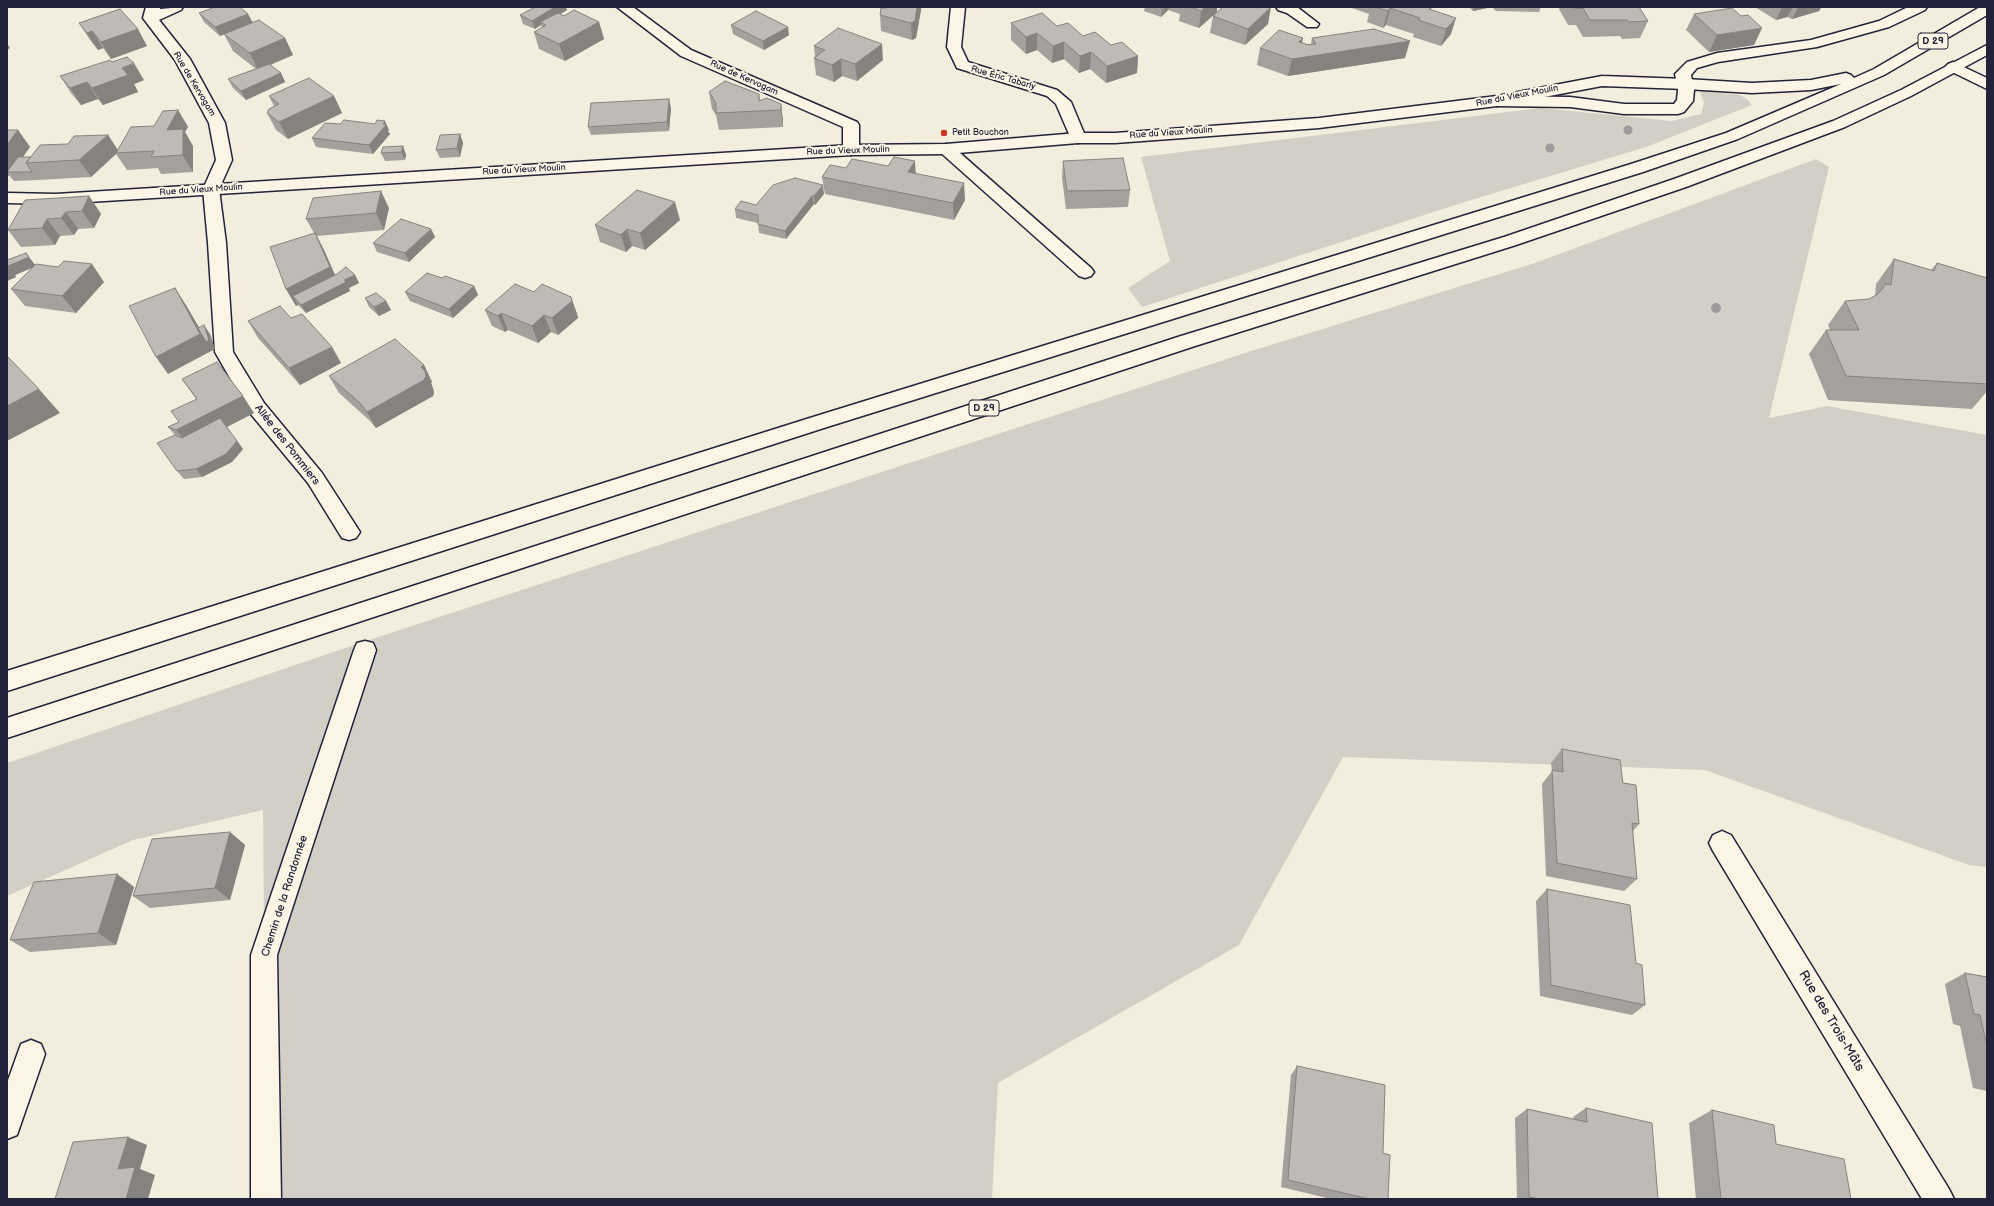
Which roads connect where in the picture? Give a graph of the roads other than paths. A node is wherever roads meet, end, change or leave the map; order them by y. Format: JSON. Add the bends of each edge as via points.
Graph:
{"nodes":[{"id":1,"x":176,"y":7,"type":"edge"},
{"id":2,"x":624,"y":7,"type":"edge"},
{"id":3,"x":958,"y":7,"type":"edge"},
{"id":4,"x":1283,"y":7,"type":"edge"},
{"id":5,"x":1920,"y":7,"type":"edge"},
{"id":6,"x":1987,"y":9,"type":"edge"},
{"id":7,"x":152,"y":12,"type":"edge"},
{"id":8,"x":1312,"y":24,"type":"dead end"},
{"id":9,"x":1987,"y":49,"type":"edge"},
{"id":10,"x":1953,"y":67,"type":"junction"},
{"id":11,"x":1879,"y":72,"type":"junction"},
{"id":12,"x":1686,"y":84,"type":"junction"},
{"id":13,"x":1987,"y":84,"type":"edge"},
{"id":14,"x":1497,"y":102,"type":"junction"},
{"id":15,"x":1078,"y":138,"type":"junction"},
{"id":16,"x":946,"y":149,"type":"junction"},
{"id":17,"x":851,"y":150,"type":"junction"},
{"id":18,"x":210,"y":189,"type":"junction"},
{"id":19,"x":7,"y":198,"type":"edge"},
{"id":20,"x":1085,"y":272,"type":"dead end"},
{"id":21,"x":349,"y":532,"type":"dead end"},
{"id":22,"x":365,"y":650,"type":"dead end"},
{"id":23,"x":7,"y":681,"type":"edge"},
{"id":24,"x":7,"y":728,"type":"edge"},
{"id":25,"x":1722,"y":843,"type":"dead end"},
{"id":26,"x":31,"y":1054,"type":"dead end"},
{"id":27,"x":7,"y":1125,"type":"edge"},
{"id":28,"x":266,"y":1199,"type":"edge"},
{"id":29,"x":1939,"y":1199,"type":"edge"}],
"edges":[{"from":1,"to":7,"type":"street"},
{"from":2,"to":17,"type":"street","name":"Rue de Kervogam","via":[[686,53],[851,125]]},
{"from":3,"to":15,"type":"street","name":"Rue Éric Tabarly","via":[[954,47],[962,65],[1052,93],[1063,102]]},
{"from":4,"to":8,"type":"street"},
{"from":5,"to":12,"type":"street","via":[[1884,24],[1812,44],[1717,58],[1692,65],[1683,74]]},
{"from":6,"to":11,"type":"street","number":"D 29"},
{"from":7,"to":18,"type":"street","name":"Rue de Kervogam","via":[[217,123],[224,160]]},
{"from":9,"to":10,"type":"street","number":"D 29"},
{"from":10,"to":13,"type":"street"},
{"from":10,"to":24,"type":"street","number":"D 29","via":[[1906,93],[1839,124],[1673,186],[1510,241],[1188,341]]},
{"from":11,"to":12,"type":"street","name":"Rue du Vieux Moulin","via":[[1811,85],[1760,88]]},
{"from":11,"to":23,"type":"street","number":"D 29","via":[[1732,136],[1637,168],[835,418]]},
{"from":12,"to":14,"type":"street","name":"Rue du Vieux Moulin","via":[[1602,81]]},
{"from":12,"to":14,"type":"street","via":[[1686,100],[1678,109],[1624,109],[1570,102]]},
{"from":14,"to":15,"type":"street","name":"Rue du Vieux Moulin","via":[[1319,123]]},
{"from":15,"to":16,"type":"street","name":"Rue du Vieux Moulin"},
{"from":16,"to":17,"type":"street","name":"Rue du Vieux Moulin"},
{"from":16,"to":20,"type":"street"},
{"from":17,"to":18,"type":"street","name":"Rue du Vieux Moulin"},
{"from":18,"to":19,"type":"street","name":"Rue du Vieux Moulin","via":[[56,199]]},
{"from":18,"to":21,"type":"street","name":"Allée des Pommiers","via":[[217,243],[224,352],[257,408],[315,478]]},
{"from":22,"to":28,"type":"street","name":"Chemin de la Randonnée","via":[[264,955]]},
{"from":25,"to":29,"type":"street","name":"Rue des Trois-Mâts"},
{"from":26,"to":27,"type":"street"}]}
